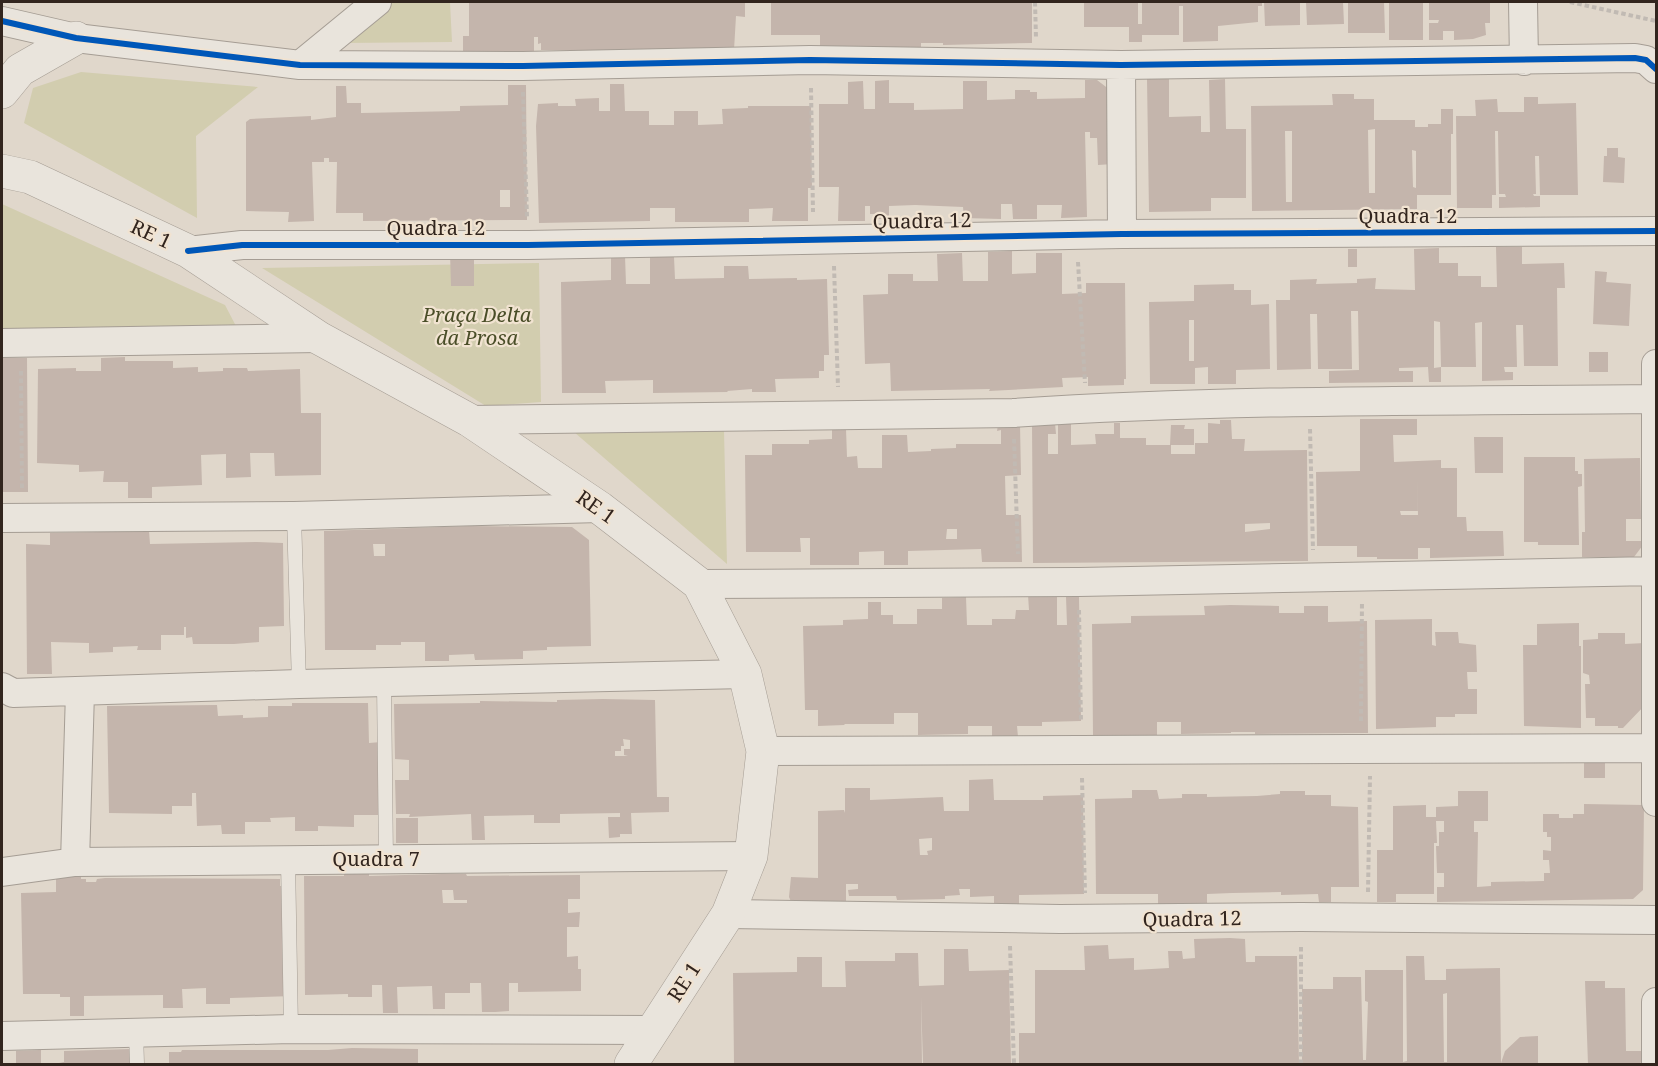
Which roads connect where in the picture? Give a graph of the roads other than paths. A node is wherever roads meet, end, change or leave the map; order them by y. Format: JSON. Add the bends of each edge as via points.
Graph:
{"nodes":[{"id":1,"x":377,"y":2,"type":"edge"},
{"id":2,"x":1523,"y":2,"type":"edge"},
{"id":3,"x":2,"y":21,"type":"edge"},
{"id":4,"x":2,"y":35,"type":"edge"},
{"id":5,"x":60,"y":35,"type":"junction"},
{"id":6,"x":1524,"y":61,"type":"junction"},
{"id":7,"x":1646,"y":64,"type":"edge"},
{"id":8,"x":300,"y":65,"type":"junction"},
{"id":9,"x":1121,"y":65,"type":"junction"},
{"id":10,"x":2,"y":92,"type":"edge"},
{"id":11,"x":2,"y":153,"type":"edge"},
{"id":12,"x":16,"y":174,"type":"edge"},
{"id":13,"x":1656,"y":231,"type":"edge"},
{"id":14,"x":1122,"y":234,"type":"junction"},
{"id":15,"x":188,"y":251,"type":"junction"},
{"id":16,"x":319,"y":338,"type":"junction"},
{"id":17,"x":11,"y":343,"type":"edge"},
{"id":18,"x":1656,"y":364,"type":"edge"},
{"id":19,"x":1656,"y":399,"type":"edge"},
{"id":20,"x":469,"y":420,"type":"junction"},
{"id":21,"x":600,"y":508,"type":"junction"},
{"id":22,"x":294,"y":516,"type":"junction"},
{"id":23,"x":12,"y":518,"type":"edge"},
{"id":24,"x":1656,"y":571,"type":"edge"},
{"id":25,"x":699,"y":584,"type":"junction"},
{"id":26,"x":745,"y":674,"type":"junction"},
{"id":27,"x":384,"y":683,"type":"junction"},
{"id":28,"x":299,"y":684,"type":"junction"},
{"id":29,"x":2,"y":687,"type":"edge"},
{"id":30,"x":80,"y":692,"type":"junction"},
{"id":31,"x":1656,"y":748,"type":"edge"},
{"id":32,"x":763,"y":751,"type":"junction"},
{"id":33,"x":1656,"y":802,"type":"edge"},
{"id":34,"x":751,"y":856,"type":"junction"},
{"id":35,"x":288,"y":860,"type":"junction"},
{"id":36,"x":386,"y":860,"type":"junction"},
{"id":37,"x":75,"y":862,"type":"junction"},
{"id":38,"x":2,"y":872,"type":"edge"},
{"id":39,"x":728,"y":914,"type":"junction"},
{"id":40,"x":1656,"y":920,"type":"edge"},
{"id":41,"x":1656,"y":1002,"type":"edge"},
{"id":42,"x":291,"y":1029,"type":"junction"},
{"id":43,"x":653,"y":1030,"type":"junction"},
{"id":44,"x":136,"y":1032,"type":"junction"},
{"id":45,"x":2,"y":1036,"type":"edge"},
{"id":46,"x":137,"y":1065,"type":"edge"},
{"id":47,"x":631,"y":1065,"type":"edge"},
{"id":48,"x":1656,"y":1065,"type":"edge"}],
"edges":[{"from":1,"to":8,"type":"street"},
{"from":2,"to":6,"type":"street"},
{"from":3,"to":5,"type":"street"},
{"from":4,"to":5,"type":"street"},
{"from":5,"to":8,"type":"street"},
{"from":5,"to":10,"type":"street","via":[[20,70]]},
{"from":6,"to":7,"type":"street"},
{"from":6,"to":9,"type":"street"},
{"from":8,"to":9,"type":"street","via":[[523,66],[810,60]]},
{"from":9,"to":14,"type":"street"},
{"from":11,"to":12,"type":"street","name":"RE 1"},
{"from":12,"to":15,"type":"street","name":"RE 1"},
{"from":13,"to":14,"type":"street","name":"Quadra 12"},
{"from":14,"to":15,"type":"street","name":"Quadra 12","via":[[528,244],[242,244]]},
{"from":15,"to":16,"type":"street","name":"RE 1"},
{"from":16,"to":17,"type":"street"},
{"from":16,"to":20,"type":"street","name":"RE 1"},
{"from":18,"to":19,"type":"street"},
{"from":19,"to":20,"type":"street","via":[[1310,402],[1014,412]]},
{"from":19,"to":24,"type":"street"},
{"from":20,"to":21,"type":"street","name":"RE 1"},
{"from":21,"to":22,"type":"street"},
{"from":21,"to":25,"type":"street","name":"RE 1"},
{"from":22,"to":23,"type":"street"},
{"from":22,"to":28,"type":"lane"},
{"from":24,"to":25,"type":"street","via":[[1078,582]]},
{"from":24,"to":31,"type":"street"},
{"from":25,"to":26,"type":"street","name":"RE 1"},
{"from":26,"to":27,"type":"street"},
{"from":26,"to":32,"type":"street","name":"RE 1"},
{"from":27,"to":28,"type":"street"},
{"from":27,"to":36,"type":"lane"},
{"from":28,"to":30,"type":"street"},
{"from":29,"to":30,"type":"street","via":[[13,693]]},
{"from":30,"to":37,"type":"street"},
{"from":31,"to":32,"type":"street"},
{"from":31,"to":33,"type":"street"},
{"from":32,"to":34,"type":"street","name":"RE 1"},
{"from":34,"to":36,"type":"street","name":"Quadra 7"},
{"from":34,"to":39,"type":"street","name":"RE 1"},
{"from":35,"to":36,"type":"street","name":"Quadra 7"},
{"from":35,"to":37,"type":"street","name":"Quadra 7"},
{"from":35,"to":42,"type":"lane"},
{"from":37,"to":38,"type":"street","name":"Quadra 7"},
{"from":39,"to":40,"type":"street","name":"Quadra 12","via":[[1085,920]]},
{"from":39,"to":43,"type":"street","name":"RE 1"},
{"from":41,"to":48,"type":"street"},
{"from":42,"to":43,"type":"street"},
{"from":42,"to":44,"type":"street"},
{"from":43,"to":47,"type":"street","name":"RE 1"},
{"from":44,"to":45,"type":"street"},
{"from":44,"to":46,"type":"lane"}]}
